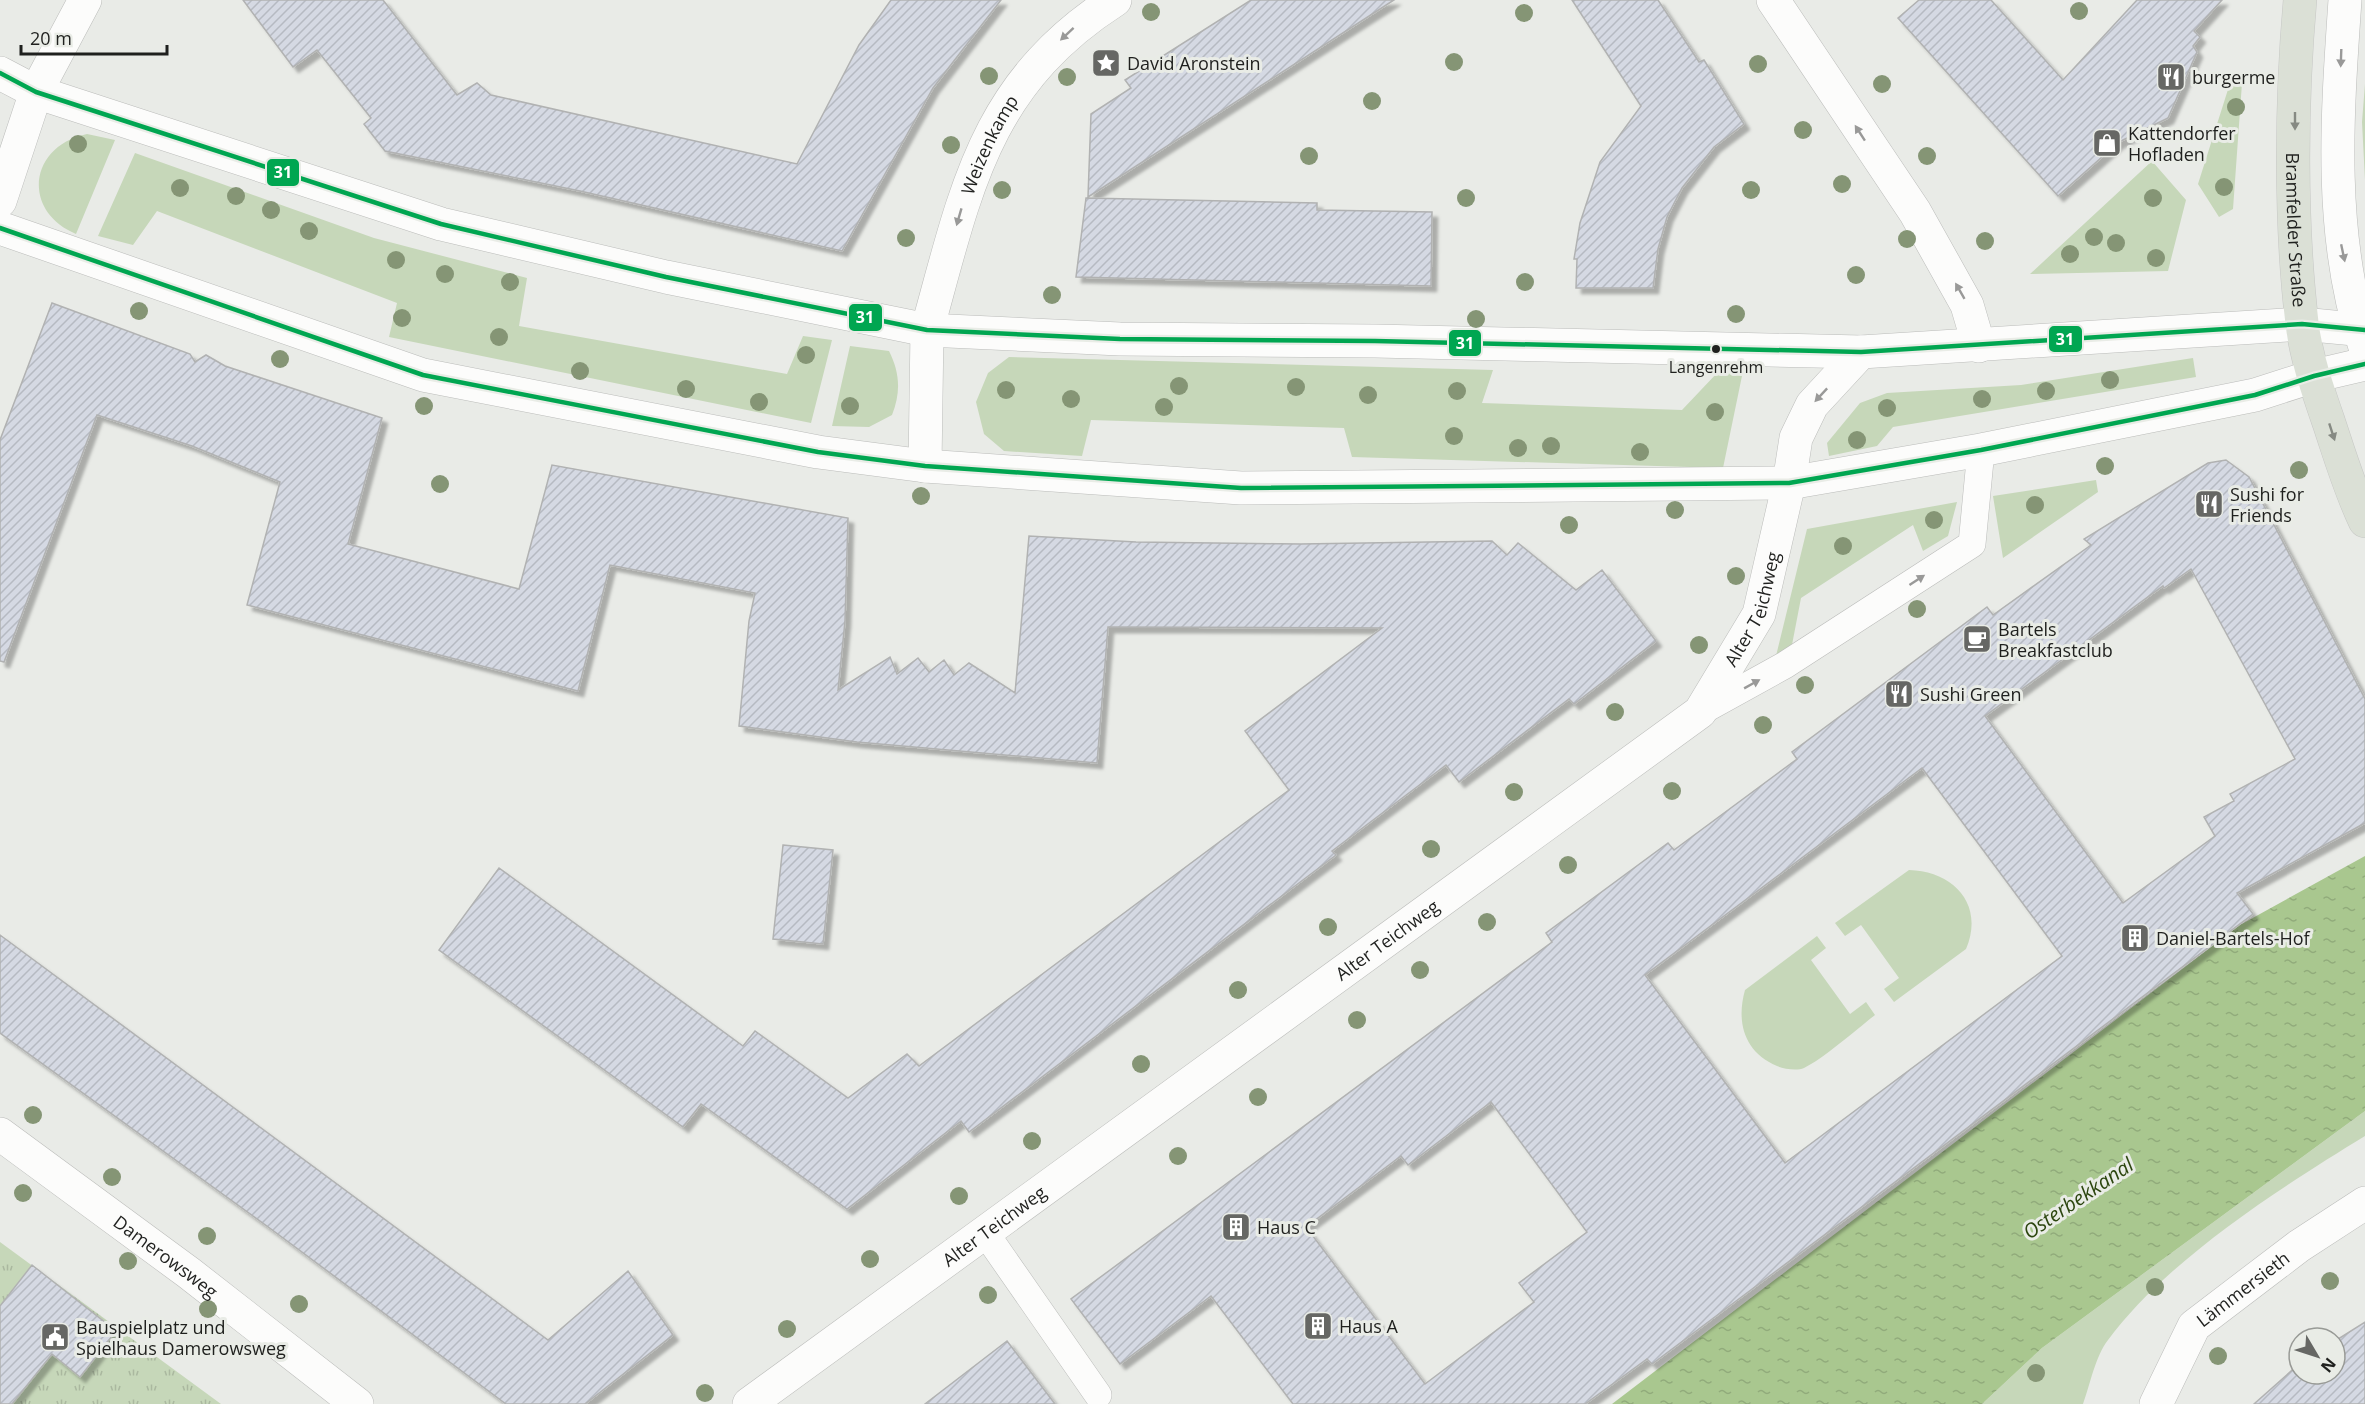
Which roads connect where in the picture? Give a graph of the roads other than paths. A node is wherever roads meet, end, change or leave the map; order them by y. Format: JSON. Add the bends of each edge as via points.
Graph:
{"nodes":[{"id":1,"x":85,"y":0,"type":"edge"},
{"id":2,"x":1115,"y":0,"type":"edge"},
{"id":3,"x":1773,"y":0,"type":"edge"},
{"id":4,"x":2300,"y":0,"type":"edge"},
{"id":5,"x":2345,"y":0,"type":"edge"},
{"id":6,"x":0,"y":73,"type":"edge"},
{"id":7,"x":36,"y":92,"type":"junction"},
{"id":8,"x":0,"y":201,"type":"edge"},
{"id":9,"x":0,"y":228,"type":"edge"},
{"id":10,"x":2302,"y":324,"type":"junction"},
{"id":11,"x":927,"y":330,"type":"junction"},
{"id":12,"x":2363,"y":335,"type":"edge"},
{"id":13,"x":1979,"y":346,"type":"junction"},
{"id":14,"x":1861,"y":352,"type":"junction"},
{"id":15,"x":2365,"y":364,"type":"edge"},
{"id":16,"x":2314,"y":376,"type":"junction"},
{"id":17,"x":1982,"y":450,"type":"junction"},
{"id":18,"x":925,"y":466,"type":"junction"},
{"id":19,"x":1789,"y":483,"type":"junction"},
{"id":20,"x":2365,"y":521,"type":"edge"},
{"id":21,"x":1700,"y":712,"type":"junction"},
{"id":22,"x":0,"y":1134,"type":"edge"},
{"id":23,"x":2365,"y":1203,"type":"edge"},
{"id":24,"x":984,"y":1232,"type":"junction"},
{"id":25,"x":1098,"y":1395,"type":"dead end"},
{"id":26,"x":357,"y":1404,"type":"edge"},
{"id":27,"x":749,"y":1404,"type":"edge"},
{"id":28,"x":2156,"y":1404,"type":"edge"}],
"edges":[{"from":1,"to":7,"type":"street"},
{"from":2,"to":11,"type":"street","name":"Weizenkamp","one_way":true,"via":[[1079,23],[1048,52],[1016,90],[991,130],[964,198]]},
{"from":13,"to":3,"type":"street","one_way":true,"via":[[1967,305],[1915,212]]},
{"from":4,"to":10,"type":"main road","name":"Bramfelder Straße","one_way":true,"via":[[2295,51],[2294,177]]},
{"from":5,"to":12,"type":"street","one_way":true,"via":[[2337,187],[2341,241]]},
{"from":6,"to":7,"type":"street"},
{"from":7,"to":8,"type":"street"},
{"from":7,"to":11,"type":"street","via":[[441,225],[666,277]]},
{"from":9,"to":18,"type":"street","via":[[423,375],[818,452]]},
{"from":10,"to":12,"type":"street"},
{"from":10,"to":13,"type":"street"},
{"from":10,"to":16,"type":"main road","name":"Bramfelder Straße"},
{"from":11,"to":14,"type":"street","via":[[1119,339]]},
{"from":11,"to":18,"type":"street","name":"Weizenkamp"},
{"from":13,"to":14,"type":"street"},
{"from":14,"to":19,"type":"street","name":"Alter Teichweg","one_way":true,"via":[[1812,405],[1796,438]]},
{"from":15,"to":16,"type":"street"},
{"from":16,"to":17,"type":"street","via":[[2255,395]]},
{"from":16,"to":20,"type":"main road","name":"Bramfelder Straße","one_way":true},
{"from":17,"to":19,"type":"street"},
{"from":21,"to":17,"type":"lane","one_way":true,"via":[[1785,665],[1972,544]]},
{"from":18,"to":19,"type":"street","via":[[1241,488]]},
{"from":19,"to":21,"type":"street","name":"Alter Teichweg","via":[[1759,614]]},
{"from":21,"to":24,"type":"street","name":"Alter Teichweg"},
{"from":22,"to":26,"type":"street","name":"Damerowsweg","via":[[189,1273]]},
{"from":23,"to":28,"type":"street","name":"Lämmersieth","via":[[2299,1246],[2194,1326]]},
{"from":24,"to":25,"type":"lane"},
{"from":24,"to":27,"type":"street","name":"Alter Teichweg"}]}
